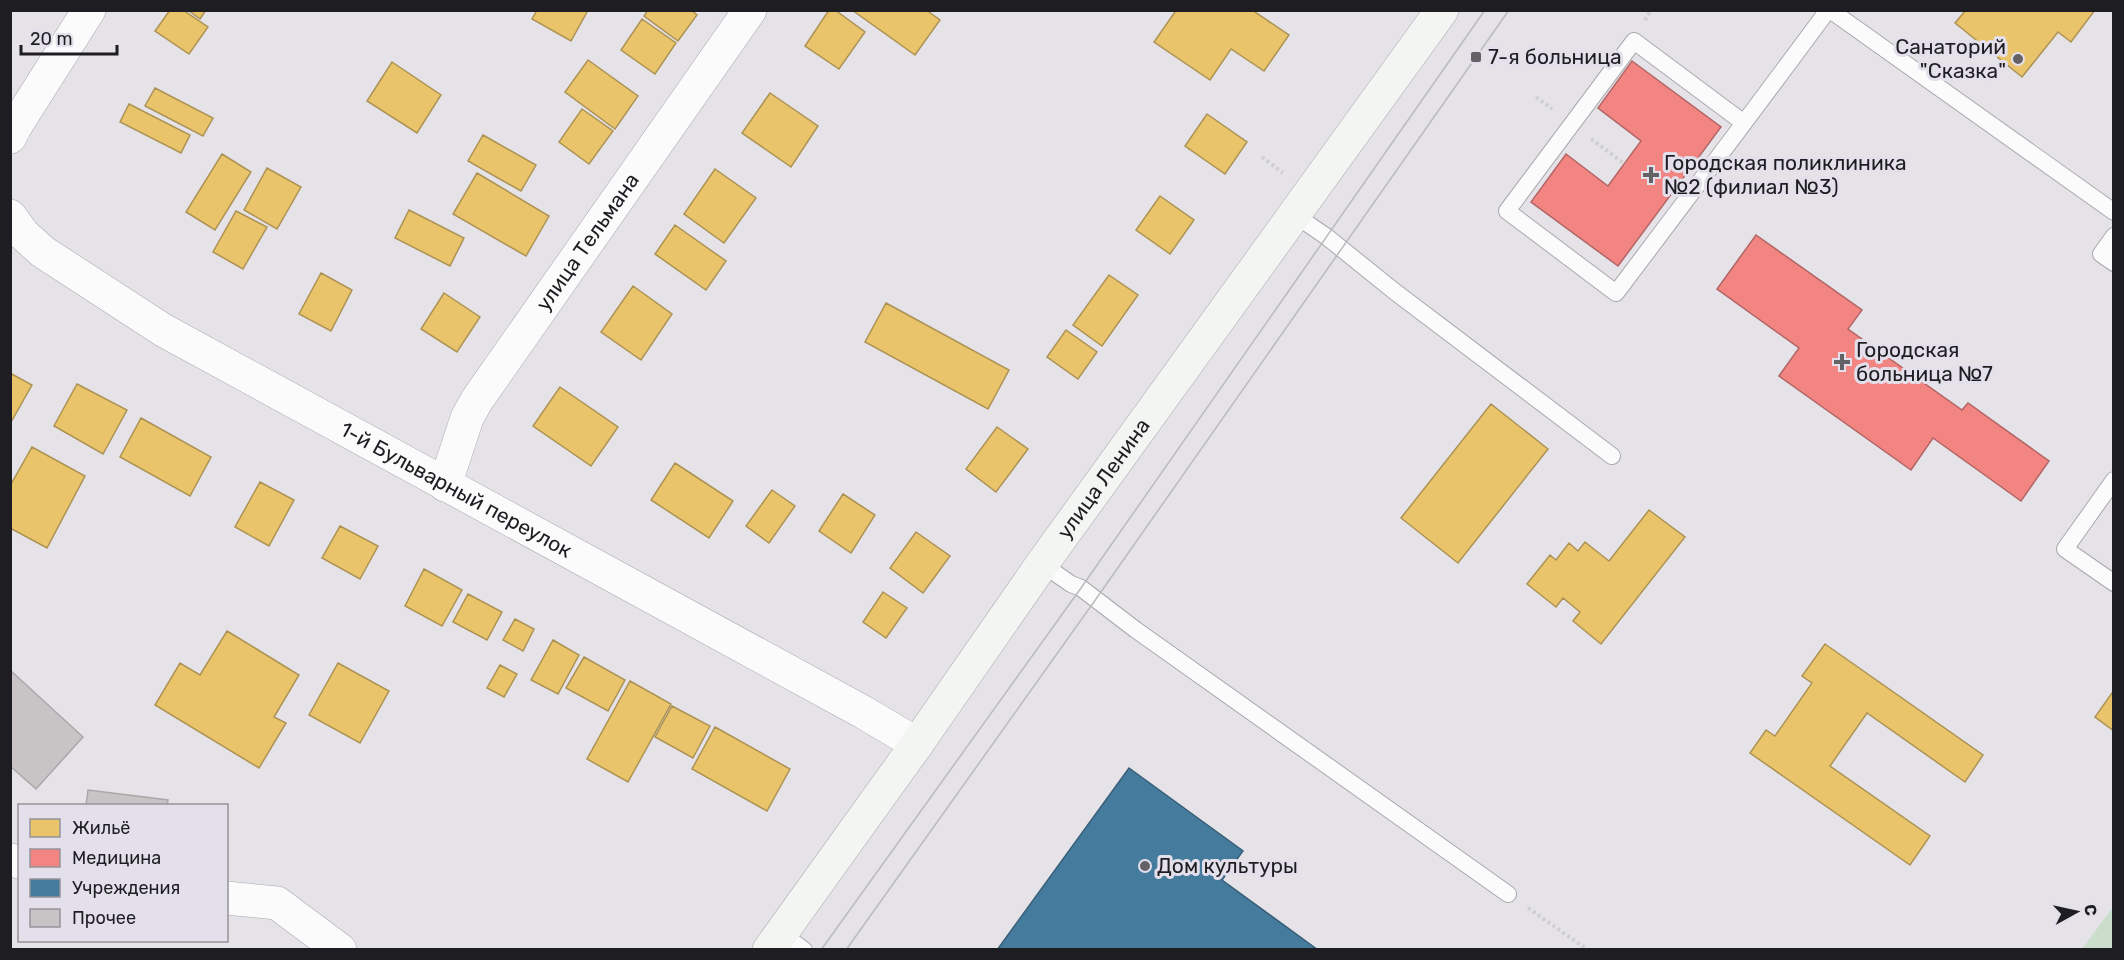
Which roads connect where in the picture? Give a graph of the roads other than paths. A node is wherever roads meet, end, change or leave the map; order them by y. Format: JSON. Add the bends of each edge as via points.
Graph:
{"nodes":[{"id":1,"x":89,"y":10,"type":"edge"},
{"id":2,"x":750,"y":10,"type":"edge"},
{"id":3,"x":1442,"y":10,"type":"edge"},
{"id":4,"x":1829,"y":10,"type":"edge"},
{"id":5,"x":1744,"y":123,"type":"junction"},
{"id":6,"x":10,"y":137,"type":"edge"},
{"id":7,"x":2114,"y":212,"type":"edge"},
{"id":8,"x":1295,"y":215,"type":"junction"},
{"id":9,"x":10,"y":216,"type":"edge"},
{"id":10,"x":2114,"y":236,"type":"edge"},
{"id":11,"x":2114,"y":262,"type":"edge"},
{"id":12,"x":1612,"y":456,"type":"dead end"},
{"id":13,"x":2114,"y":480,"type":"edge"},
{"id":14,"x":445,"y":485,"type":"junction"},
{"id":15,"x":1042,"y":564,"type":"junction"},
{"id":16,"x":2114,"y":583,"type":"edge"},
{"id":17,"x":916,"y":744,"type":"junction"},
{"id":18,"x":1508,"y":894,"type":"road end"},
{"id":19,"x":228,"y":898,"type":"edge"},
{"id":20,"x":784,"y":944,"type":"edge"},
{"id":21,"x":340,"y":950,"type":"edge"}],
"edges":[{"from":1,"to":6,"type":"street"},
{"from":2,"to":14,"type":"street","name":"улица Тельмана","via":[[477,400],[467,418]]},
{"from":3,"to":8,"type":"main road","name":"улица Ленина"},
{"from":4,"to":5,"type":"lane"},
{"from":4,"to":7,"type":"lane"},
{"from":5,"to":5,"type":"lane","via":[[1616,293],[1507,211],[1634,41]]},
{"from":8,"to":12,"type":"lane"},
{"from":8,"to":15,"type":"main road","name":"улица Ленина"},
{"from":9,"to":14,"type":"street","name":"1-й Бульварный переулок","via":[[43,252],[163,330]]},
{"from":10,"to":11,"type":"lane","via":[[2101,254]]},
{"from":13,"to":16,"type":"lane","via":[[2065,549]]},
{"from":14,"to":17,"type":"street","name":"1-й Бульварный переулок"},
{"from":15,"to":17,"type":"main road","name":"улица Ленина"},
{"from":15,"to":18,"type":"lane"},
{"from":17,"to":20,"type":"main road","name":"улица Ленина"},
{"from":19,"to":21,"type":"street","via":[[277,903]]}]}
